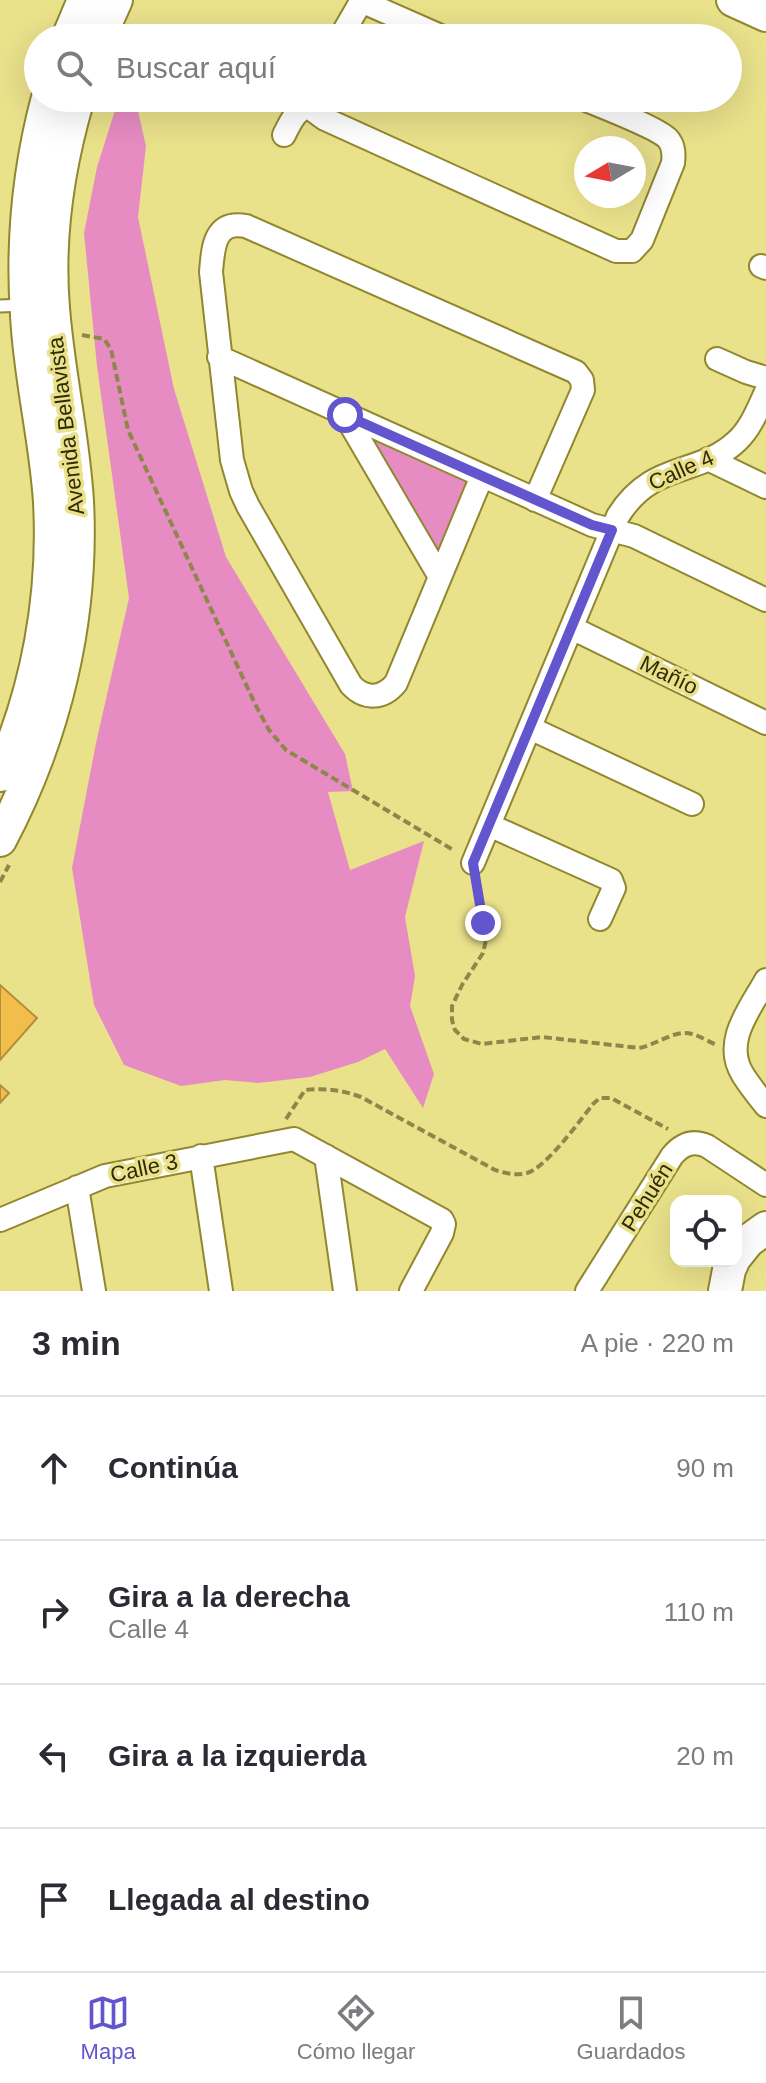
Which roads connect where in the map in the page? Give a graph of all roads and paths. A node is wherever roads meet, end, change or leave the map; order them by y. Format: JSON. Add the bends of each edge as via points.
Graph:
{"nodes":[{"id":1,"x":84,"y":0,"type":"edge"},
{"id":2,"x":116,"y":0,"type":"edge"},
{"id":3,"x":733,"y":0,"type":"edge"},
{"id":4,"x":362,"y":1,"type":"edge"},
{"id":5,"x":766,"y":15,"type":"edge"},
{"id":6,"x":74,"y":24,"type":"edge"},
{"id":7,"x":105,"y":24,"type":"edge"},
{"id":8,"x":348,"y":24,"type":"edge"},
{"id":9,"x":414,"y":24,"type":"edge"},
{"id":10,"x":45,"y":112,"type":"edge"},
{"id":11,"x":74,"y":112,"type":"edge"},
{"id":12,"x":297,"y":112,"type":"edge"},
{"id":13,"x":317,"y":112,"type":"edge"},
{"id":14,"x":613,"y":112,"type":"edge"},
{"id":15,"x":284,"y":135,"type":"dead end"},
{"id":16,"x":13,"y":305,"type":"edge"},
{"id":17,"x":72,"y":334,"type":"dead end"},
{"id":18,"x":219,"y":357,"type":"junction"},
{"id":19,"x":717,"y":359,"type":"dead end"},
{"id":20,"x":766,"y":378,"type":"edge"},
{"id":21,"x":766,"y":392,"type":"edge"},
{"id":22,"x":345,"y":415,"type":"junction"},
{"id":23,"x":708,"y":459,"type":"junction"},
{"id":24,"x":482,"y":476,"type":"junction"},
{"id":25,"x":766,"y":487,"type":"edge"},
{"id":26,"x":535,"y":500,"type":"junction"},
{"id":27,"x":612,"y":530,"type":"junction"},
{"id":28,"x":440,"y":577,"type":"junction"},
{"id":29,"x":766,"y":600,"type":"edge"},
{"id":30,"x":572,"y":628,"type":"junction"},
{"id":31,"x":766,"y":723,"type":"edge"},
{"id":32,"x":530,"y":728,"type":"junction"},
{"id":33,"x":0,"y":775,"type":"edge"},
{"id":34,"x":692,"y":804,"type":"dead end"},
{"id":35,"x":489,"y":825,"type":"junction"},
{"id":36,"x":0,"y":840,"type":"edge"},
{"id":37,"x":473,"y":863,"type":"junction"},
{"id":38,"x":600,"y":919,"type":"dead end"},
{"id":39,"x":766,"y":980,"type":"edge"},
{"id":40,"x":734,"y":1054,"type":"junction"},
{"id":41,"x":766,"y":1106,"type":"edge"},
{"id":42,"x":691,"y":1143,"type":"junction"},
{"id":43,"x":270,"y":1144,"type":"junction"},
{"id":44,"x":201,"y":1156,"type":"junction"},
{"id":45,"x":326,"y":1156,"type":"junction"},
{"id":46,"x":766,"y":1185,"type":"edge"},
{"id":47,"x":77,"y":1187,"type":"junction"},
{"id":48,"x":0,"y":1220,"type":"edge"},
{"id":49,"x":766,"y":1228,"type":"edge"},
{"id":50,"x":742,"y":1249,"type":"edge"},
{"id":51,"x":731,"y":1267,"type":"edge"},
{"id":52,"x":94,"y":1291,"type":"edge"},
{"id":53,"x":221,"y":1291,"type":"edge"},
{"id":54,"x":345,"y":1291,"type":"edge"},
{"id":55,"x":411,"y":1291,"type":"edge"},
{"id":56,"x":587,"y":1291,"type":"edge"},
{"id":57,"x":725,"y":1291,"type":"edge"}],
"edges":[{"from":1,"to":6,"type":"street"},
{"from":2,"to":7,"type":"street"},
{"from":3,"to":5,"type":"street"},
{"from":4,"to":8,"type":"street"},
{"from":4,"to":9,"type":"street"},
{"from":10,"to":16,"type":"street","name":"Avenida Bellavista"},
{"from":11,"to":36,"type":"street","name":"Avenida Bellavista","via":[[55,203],[51,261],[77,502],[72,616],[45,737]]},
{"from":12,"to":15,"type":"street"},
{"from":13,"to":14,"type":"street","via":[[616,251],[632,251],[642,240],[674,151],[661,133]]},
{"from":16,"to":33,"type":"street","name":"Avenida Bellavista","via":[[31,353],[51,542],[43,632],[29,695]]},
{"from":17,"to":37,"type":"path","via":[[104,339],[111,349],[128,430],[269,730],[286,750]]},
{"from":18,"to":22,"type":"street"},
{"from":18,"to":26,"type":"street","via":[[213,246],[220,233],[239,225],[576,372],[583,390]]},
{"from":18,"to":28,"type":"street","via":[[241,491],[357,692],[383,695],[396,683]]},
{"from":19,"to":20,"type":"street"},
{"from":21,"to":23,"type":"street","name":"Calle 4","via":[[743,434]]},
{"from":22,"to":24,"type":"street"},
{"from":22,"to":28,"type":"street"},
{"from":23,"to":25,"type":"street"},
{"from":23,"to":27,"type":"street","name":"Calle 4","via":[[646,484],[626,504]]},
{"from":24,"to":26,"type":"street"},
{"from":24,"to":28,"type":"street"},
{"from":26,"to":27,"type":"street"},
{"from":27,"to":29,"type":"street"},
{"from":27,"to":30,"type":"street","name":"Calle 4"},
{"from":30,"to":31,"type":"street","name":"Mañío"},
{"from":30,"to":32,"type":"street","name":"Calle 4"},
{"from":32,"to":34,"type":"street"},
{"from":32,"to":35,"type":"street","name":"Calle 4"},
{"from":35,"to":37,"type":"street","name":"Calle 4"},
{"from":35,"to":38,"type":"street","via":[[611,880],[614,888]]},
{"from":37,"to":40,"type":"path","via":[[486,940],[452,1006],[455,1030],[464,1039],[482,1044],[542,1037],[639,1048],[690,1033]]},
{"from":39,"to":40,"type":"street","via":[[737,1031]]},
{"from":40,"to":41,"type":"street"},
{"from":42,"to":43,"type":"path","via":[[611,1098],[600,1098],[542,1165],[509,1174],[361,1097],[322,1088],[305,1090]]},
{"from":42,"to":46,"type":"street","name":"Pehuén","via":[[707,1146]]},
{"from":42,"to":56,"type":"street","name":"Pehuén","via":[[672,1156]]},
{"from":43,"to":44,"type":"street","name":"Calle 3"},
{"from":43,"to":45,"type":"street","name":"Calle 3","via":[[294,1139]]},
{"from":44,"to":47,"type":"street","name":"Calle 3"},
{"from":44,"to":53,"type":"street"},
{"from":45,"to":54,"type":"street"},
{"from":45,"to":55,"type":"street","via":[[442,1220],[442,1233]]},
{"from":47,"to":48,"type":"street","name":"Calle 3"},
{"from":47,"to":52,"type":"street"},
{"from":49,"to":50,"type":"street"},
{"from":51,"to":57,"type":"street"}]}
